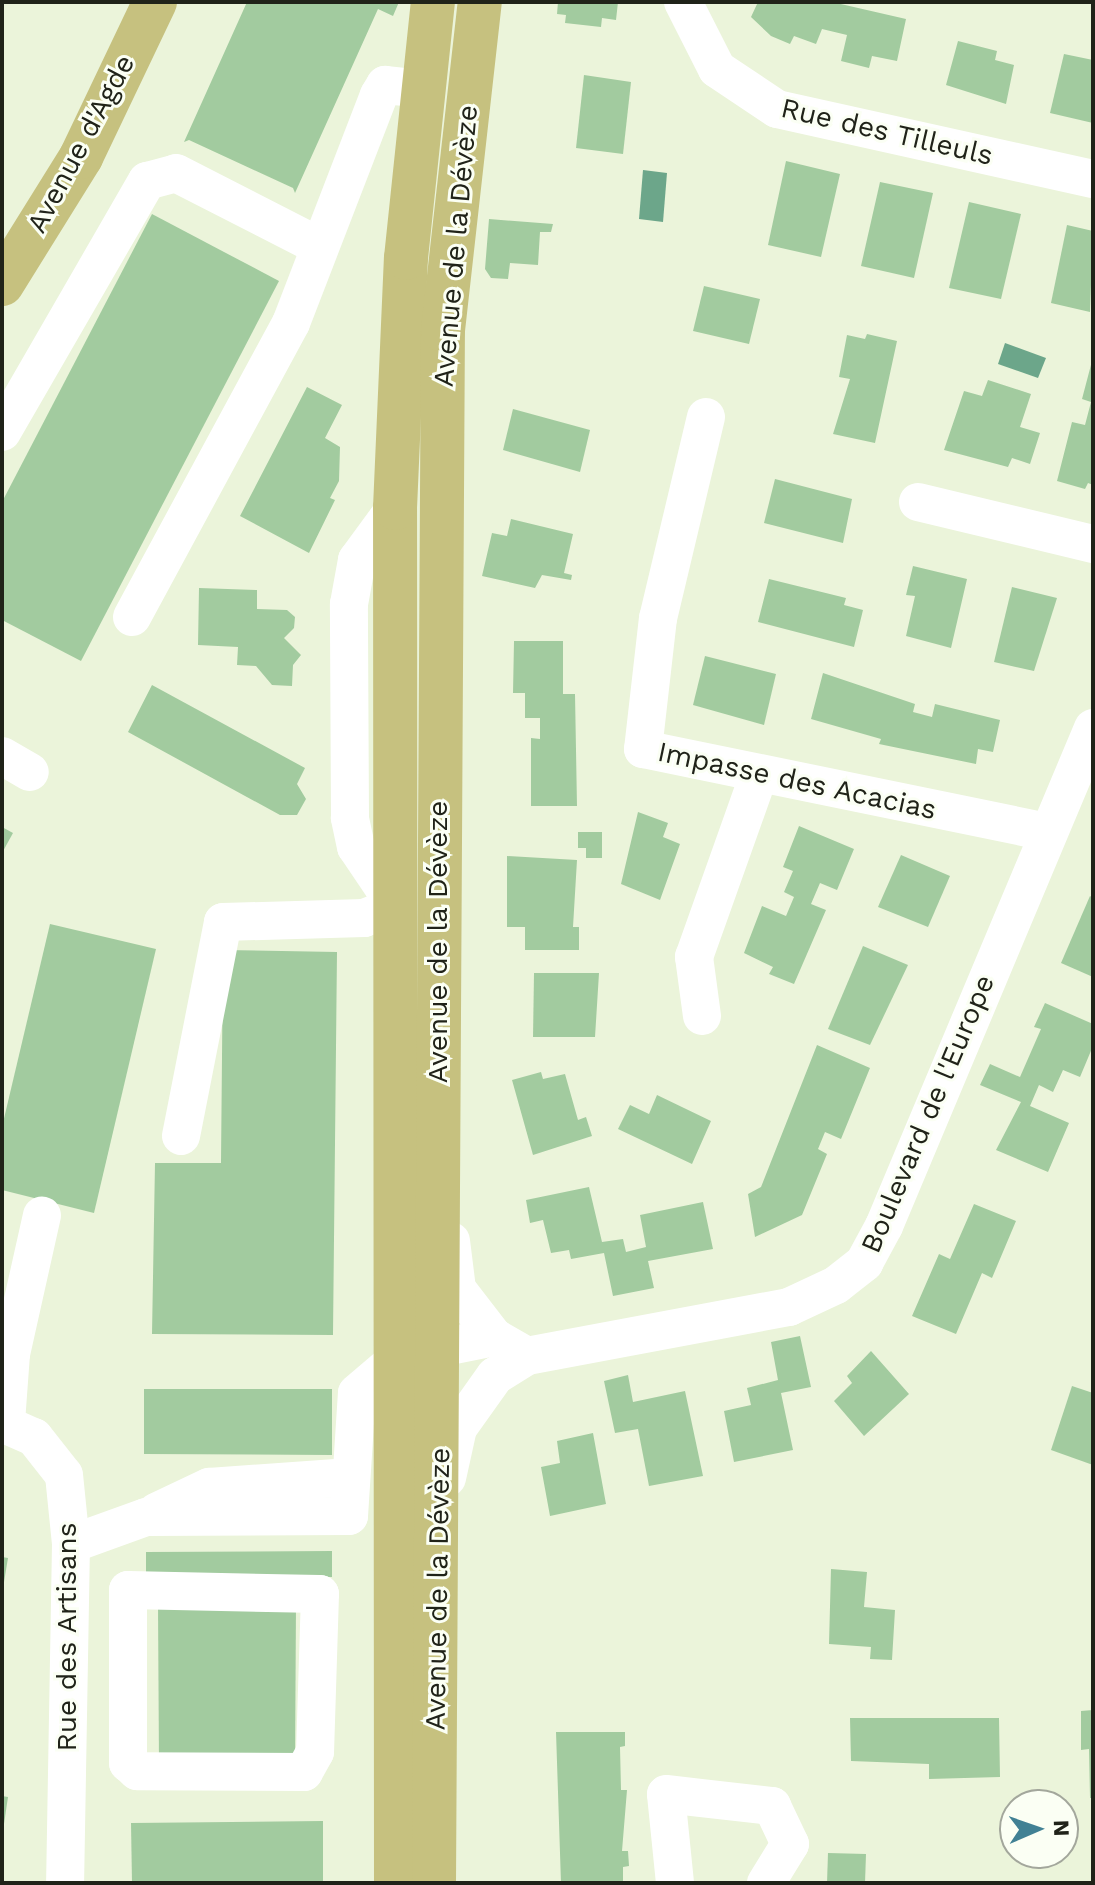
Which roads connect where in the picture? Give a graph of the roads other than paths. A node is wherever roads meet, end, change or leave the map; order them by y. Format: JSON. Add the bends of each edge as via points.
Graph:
{"nodes":[{"id":1,"x":155,"y":2,"type":"edge"},
{"id":2,"x":433,"y":2,"type":"edge"},
{"id":3,"x":480,"y":2,"type":"edge"},
{"id":4,"x":683,"y":2,"type":"edge"},
{"id":5,"x":423,"y":89,"type":"junction"},
{"id":6,"x":1093,"y":179,"type":"edge"},
{"id":7,"x":317,"y":245,"type":"junction"},
{"id":8,"x":2,"y":284,"type":"edge"},
{"id":9,"x":706,"y":417,"type":"dead end"},
{"id":10,"x":2,"y":432,"type":"edge"},
{"id":11,"x":918,"y":502,"type":"dead end"},
{"id":12,"x":1093,"y":544,"type":"edge"},
{"id":13,"x":132,"y":617,"type":"dead end"},
{"id":14,"x":1093,"y":728,"type":"edge"},
{"id":15,"x":759,"y":774,"type":"junction"},
{"id":16,"x":1048,"y":832,"type":"junction"},
{"id":17,"x":396,"y":906,"type":"junction"},
{"id":18,"x":702,"y":1016,"type":"dead end"},
{"id":19,"x":437,"y":1135,"type":"junction"},
{"id":20,"x":181,"y":1136,"type":"dead end"},
{"id":21,"x":42,"y":1215,"type":"dead end"},
{"id":22,"x":494,"y":1337,"type":"junction"},
{"id":23,"x":527,"y":1356,"type":"junction"},
{"id":24,"x":425,"y":1363,"type":"junction"},
{"id":25,"x":495,"y":1376,"type":"junction"},
{"id":26,"x":4,"y":1422,"type":"edge"},
{"id":27,"x":440,"y":1512,"type":"junction"},
{"id":28,"x":71,"y":1544,"type":"junction"},
{"id":29,"x":128,"y":1763,"type":"junction"},
{"id":30,"x":67,"y":1764,"type":"junction"},
{"id":31,"x":65,"y":1883,"type":"edge"},
{"id":32,"x":396,"y":1883,"type":"edge"},
{"id":33,"x":434,"y":1883,"type":"edge"},
{"id":34,"x":675,"y":1883,"type":"edge"},
{"id":35,"x":766,"y":1883,"type":"edge"}],
"edges":[{"from":1,"to":8,"type":"main road","name":"Avenue d'Agde","via":[[81,157]]},
{"from":2,"to":5,"type":"main road","name":"Avenue de la Dévèze"},
{"from":3,"to":19,"type":"main road","name":"Avenue de la Dévèze","via":[[443,330]]},
{"from":4,"to":6,"type":"street","name":"Rue des Tilleuls","via":[[717,69],[777,109]]},
{"from":5,"to":7,"type":"street","via":[[385,85]]},
{"from":5,"to":17,"type":"main road","name":"Avenue de la Dévèze","via":[[406,258],[395,508]]},
{"from":7,"to":10,"type":"street","via":[[176,173],[147,181]]},
{"from":7,"to":13,"type":"street","via":[[291,323]]},
{"from":9,"to":15,"type":"street","name":"Impasse des Acacias","via":[[658,618],[643,749]]},
{"from":11,"to":12,"type":"street"},
{"from":14,"to":16,"type":"street","name":"Boulevard de l'Europe"},
{"from":15,"to":16,"type":"street","name":"Impasse des Acacias"},
{"from":15,"to":18,"type":"street","via":[[694,957]]},
{"from":16,"to":23,"type":"street","name":"Boulevard de l'Europe","via":[[864,1263],[836,1285],[789,1307]]},
{"from":17,"to":20,"type":"street","via":[[364,918],[223,922]]},
{"from":17,"to":24,"type":"main road","name":"Avenue de la Dévèze","via":[[396,1086]]},
{"from":19,"to":22,"type":"street","via":[[457,1289]]},
{"from":19,"to":24,"type":"main road","name":"Avenue de la Dévèze"},
{"from":21,"to":26,"type":"street","via":[[11,1354]]},
{"from":22,"to":23,"type":"street"},
{"from":22,"to":24,"type":"street"},
{"from":23,"to":25,"type":"street","name":"Boulevard de l'Europe"},
{"from":24,"to":25,"type":"street","name":"Boulevard de l'Europe"},
{"from":24,"to":27,"type":"main road","name":"Avenue de la Dévèze"},
{"from":24,"to":28,"type":"street","via":[[357,1393],[347,1477],[209,1487]]},
{"from":24,"to":32,"type":"main road","name":"Avenue de la Dévèze","via":[[397,1645]]},
{"from":25,"to":27,"type":"street","name":"Boulevard de l'Europe","via":[[458,1428]]},
{"from":26,"to":28,"type":"street","name":"Rue des Artisans","via":[[34,1437],[64,1475]]},
{"from":27,"to":33,"type":"main road","name":"Avenue de la Dévèze"},
{"from":28,"to":30,"type":"street","name":"Rue des Artisans"},
{"from":29,"to":29,"type":"street","via":[[128,1590],[320,1594],[315,1752],[304,1772],[137,1771]]},
{"from":29,"to":30,"type":"street"},
{"from":30,"to":31,"type":"street","name":"Rue des Artisans"},
{"from":34,"to":35,"type":"street","via":[[666,1794],[772,1806],[790,1844]]}]}
